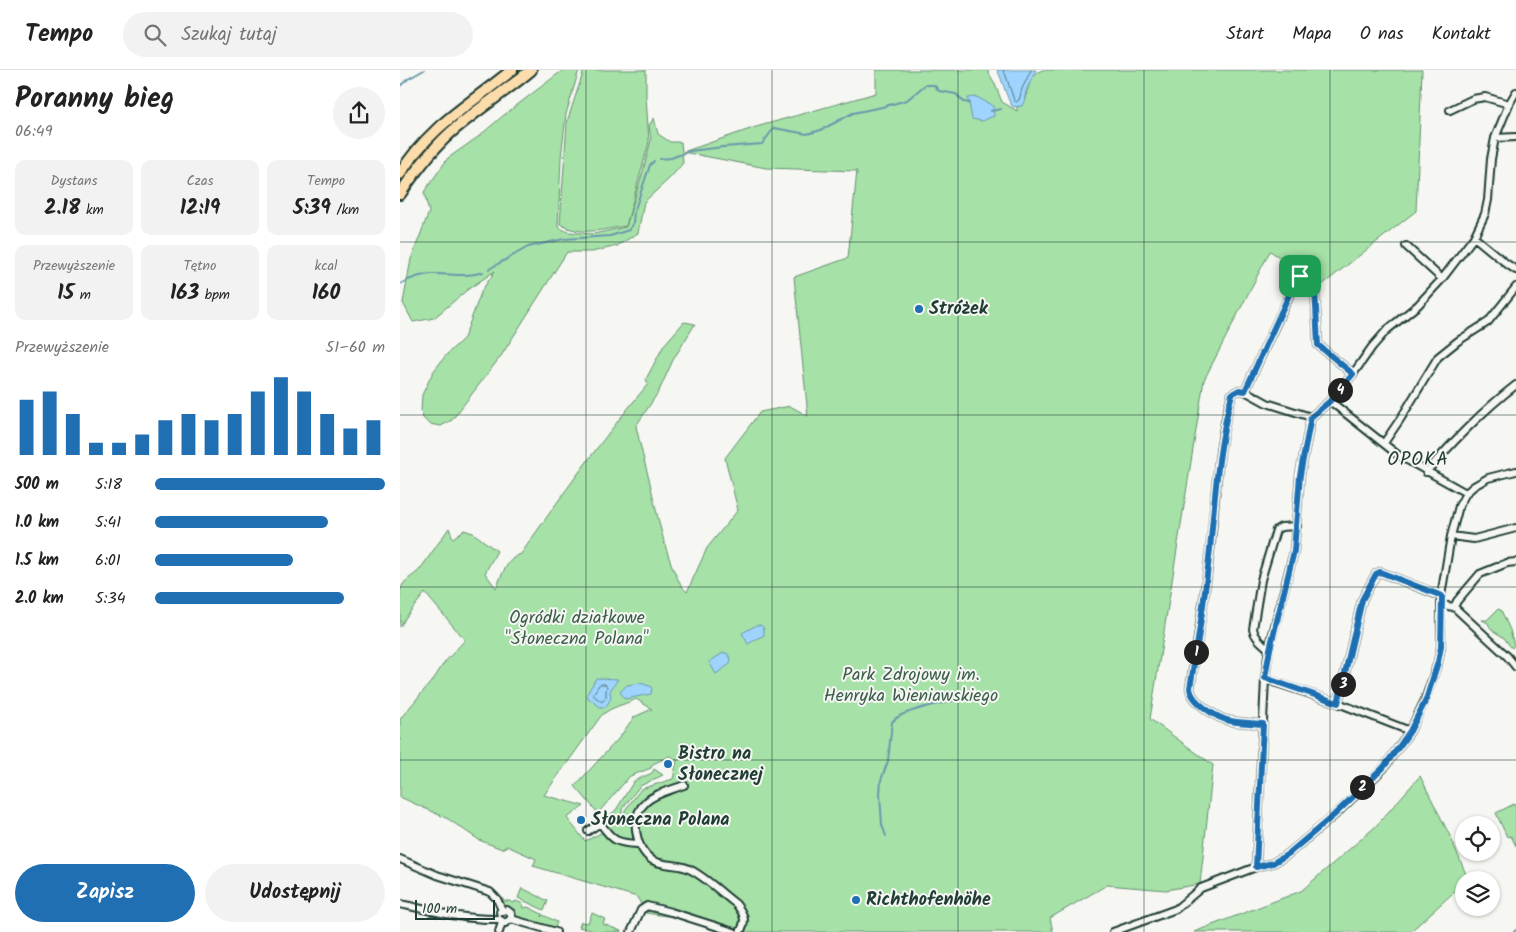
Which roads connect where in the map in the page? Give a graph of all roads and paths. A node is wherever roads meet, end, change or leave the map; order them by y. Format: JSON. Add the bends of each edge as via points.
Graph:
{"nodes":[{"id":1,"x":512,"y":70,"type":"edge"},
{"id":2,"x":530,"y":70,"type":"edge"},
{"id":3,"x":1516,"y":92,"type":"edge"},
{"id":4,"x":1509,"y":104,"type":"junction"},
{"id":5,"x":1450,"y":110,"type":"dead end"},
{"id":6,"x":1516,"y":137,"type":"edge"},
{"id":7,"x":1495,"y":138,"type":"junction"},
{"id":8,"x":400,"y":174,"type":"edge"},
{"id":9,"x":400,"y":194,"type":"edge"},
{"id":10,"x":1474,"y":237,"type":"junction"},
{"id":11,"x":1406,"y":246,"type":"dead end"},
{"id":12,"x":1516,"y":270,"type":"edge"},
{"id":13,"x":1442,"y":279,"type":"junction"},
{"id":14,"x":1516,"y":287,"type":"edge"},
{"id":15,"x":1353,"y":374,"type":"junction"},
{"id":16,"x":1516,"y":385,"type":"edge"},
{"id":17,"x":1245,"y":391,"type":"junction"},
{"id":18,"x":1330,"y":401,"type":"junction"},
{"id":19,"x":1311,"y":417,"type":"junction"},
{"id":20,"x":1384,"y":443,"type":"junction"},
{"id":21,"x":1516,"y":471,"type":"edge"},
{"id":22,"x":1426,"y":472,"type":"junction"},
{"id":23,"x":1466,"y":493,"type":"junction"},
{"id":24,"x":1297,"y":526,"type":"junction"},
{"id":25,"x":1516,"y":528,"type":"edge"},
{"id":26,"x":1451,"y":536,"type":"junction"},
{"id":27,"x":1516,"y":562,"type":"edge"},
{"id":28,"x":1442,"y":596,"type":"junction"},
{"id":29,"x":1441,"y":605,"type":"junction"},
{"id":30,"x":1454,"y":607,"type":"junction"},
{"id":31,"x":1270,"y":649,"type":"junction"},
{"id":32,"x":1516,"y":667,"type":"edge"},
{"id":33,"x":1265,"y":678,"type":"junction"},
{"id":34,"x":1338,"y":703,"type":"junction"},
{"id":35,"x":1263,"y":724,"type":"junction"},
{"id":36,"x":1410,"y":731,"type":"junction"},
{"id":37,"x":684,"y":785,"type":"dead end"},
{"id":38,"x":588,"y":831,"type":"dead end"},
{"id":39,"x":638,"y":844,"type":"junction"},
{"id":40,"x":400,"y":859,"type":"edge"},
{"id":41,"x":1256,"y":867,"type":"junction"},
{"id":42,"x":400,"y":904,"type":"edge"},
{"id":43,"x":502,"y":910,"type":"junction"},
{"id":44,"x":511,"y":919,"type":"junction"},
{"id":45,"x":500,"y":921,"type":"junction"},
{"id":46,"x":499,"y":932,"type":"edge"},
{"id":47,"x":556,"y":932,"type":"edge"},
{"id":48,"x":631,"y":932,"type":"edge"},
{"id":49,"x":734,"y":932,"type":"edge"},
{"id":50,"x":740,"y":932,"type":"edge"},
{"id":51,"x":1113,"y":932,"type":"edge"}],
"edges":[{"from":1,"to":8,"type":"main road","via":[[435,130]]},
{"from":2,"to":9,"type":"main road","via":[[456,128]]},
{"from":3,"to":4,"type":"street"},
{"from":4,"to":5,"type":"street","via":[[1485,97]]},
{"from":4,"to":7,"type":"street"},
{"from":6,"to":7,"type":"street"},
{"from":7,"to":10,"type":"street","via":[[1488,200]]},
{"from":10,"to":12,"type":"street"},
{"from":10,"to":13,"type":"street"},
{"from":11,"to":13,"type":"street"},
{"from":13,"to":15,"type":"street","via":[[1418,305],[1387,330]]},
{"from":14,"to":20,"type":"street","via":[[1488,322],[1438,357]]},
{"from":15,"to":17,"type":"street","via":[[1318,345],[1315,288],[1300,276]]},
{"from":15,"to":18,"type":"street"},
{"from":16,"to":22,"type":"street","via":[[1477,418]]},
{"from":17,"to":19,"type":"street","via":[[1267,403]]},
{"from":17,"to":35,"type":"street","via":[[1232,394],[1222,433],[1207,582],[1190,688],[1194,699],[1212,713],[1229,721]]},
{"from":18,"to":19,"type":"street"},
{"from":18,"to":20,"type":"street"},
{"from":19,"to":24,"type":"street","via":[[1300,475]]},
{"from":20,"to":22,"type":"street"},
{"from":21,"to":23,"type":"street","via":[[1488,478]]},
{"from":22,"to":23,"type":"street"},
{"from":23,"to":26,"type":"street"},
{"from":24,"to":31,"type":"street"},
{"from":24,"to":31,"type":"street","via":[[1276,530],[1261,580],[1253,629],[1260,642]]},
{"from":25,"to":26,"type":"street","via":[[1474,539]]},
{"from":26,"to":28,"type":"street"},
{"from":27,"to":30,"type":"street","via":[[1480,574]]},
{"from":28,"to":29,"type":"street"},
{"from":28,"to":34,"type":"street","via":[[1380,572],[1376,574],[1362,600]]},
{"from":29,"to":30,"type":"street"},
{"from":29,"to":36,"type":"street","via":[[1438,662],[1426,700]]},
{"from":30,"to":32,"type":"street"},
{"from":31,"to":33,"type":"street"},
{"from":33,"to":34,"type":"street"},
{"from":33,"to":35,"type":"street"},
{"from":34,"to":36,"type":"street"},
{"from":35,"to":41,"type":"street"},
{"from":36,"to":41,"type":"street","via":[[1383,768],[1336,814],[1288,854],[1273,863]]},
{"from":37,"to":39,"type":"street","via":[[646,802],[637,821]]},
{"from":38,"to":39,"type":"street","via":[[600,823],[611,837],[622,843]]},
{"from":39,"to":50,"type":"street","via":[[652,860],[688,868],[736,904],[744,919]]},
{"from":40,"to":43,"type":"street","via":[[490,892]]},
{"from":41,"to":51,"type":"street","via":[[1201,888],[1176,909]]},
{"from":42,"to":45,"type":"street"},
{"from":43,"to":44,"type":"street","via":[[510,911]]},
{"from":43,"to":45,"type":"street","via":[[498,914]]},
{"from":44,"to":45,"type":"street"},
{"from":44,"to":47,"type":"street"},
{"from":45,"to":46,"type":"street"},
{"from":48,"to":49,"type":"street","via":[[641,910],[647,906]]}]}
